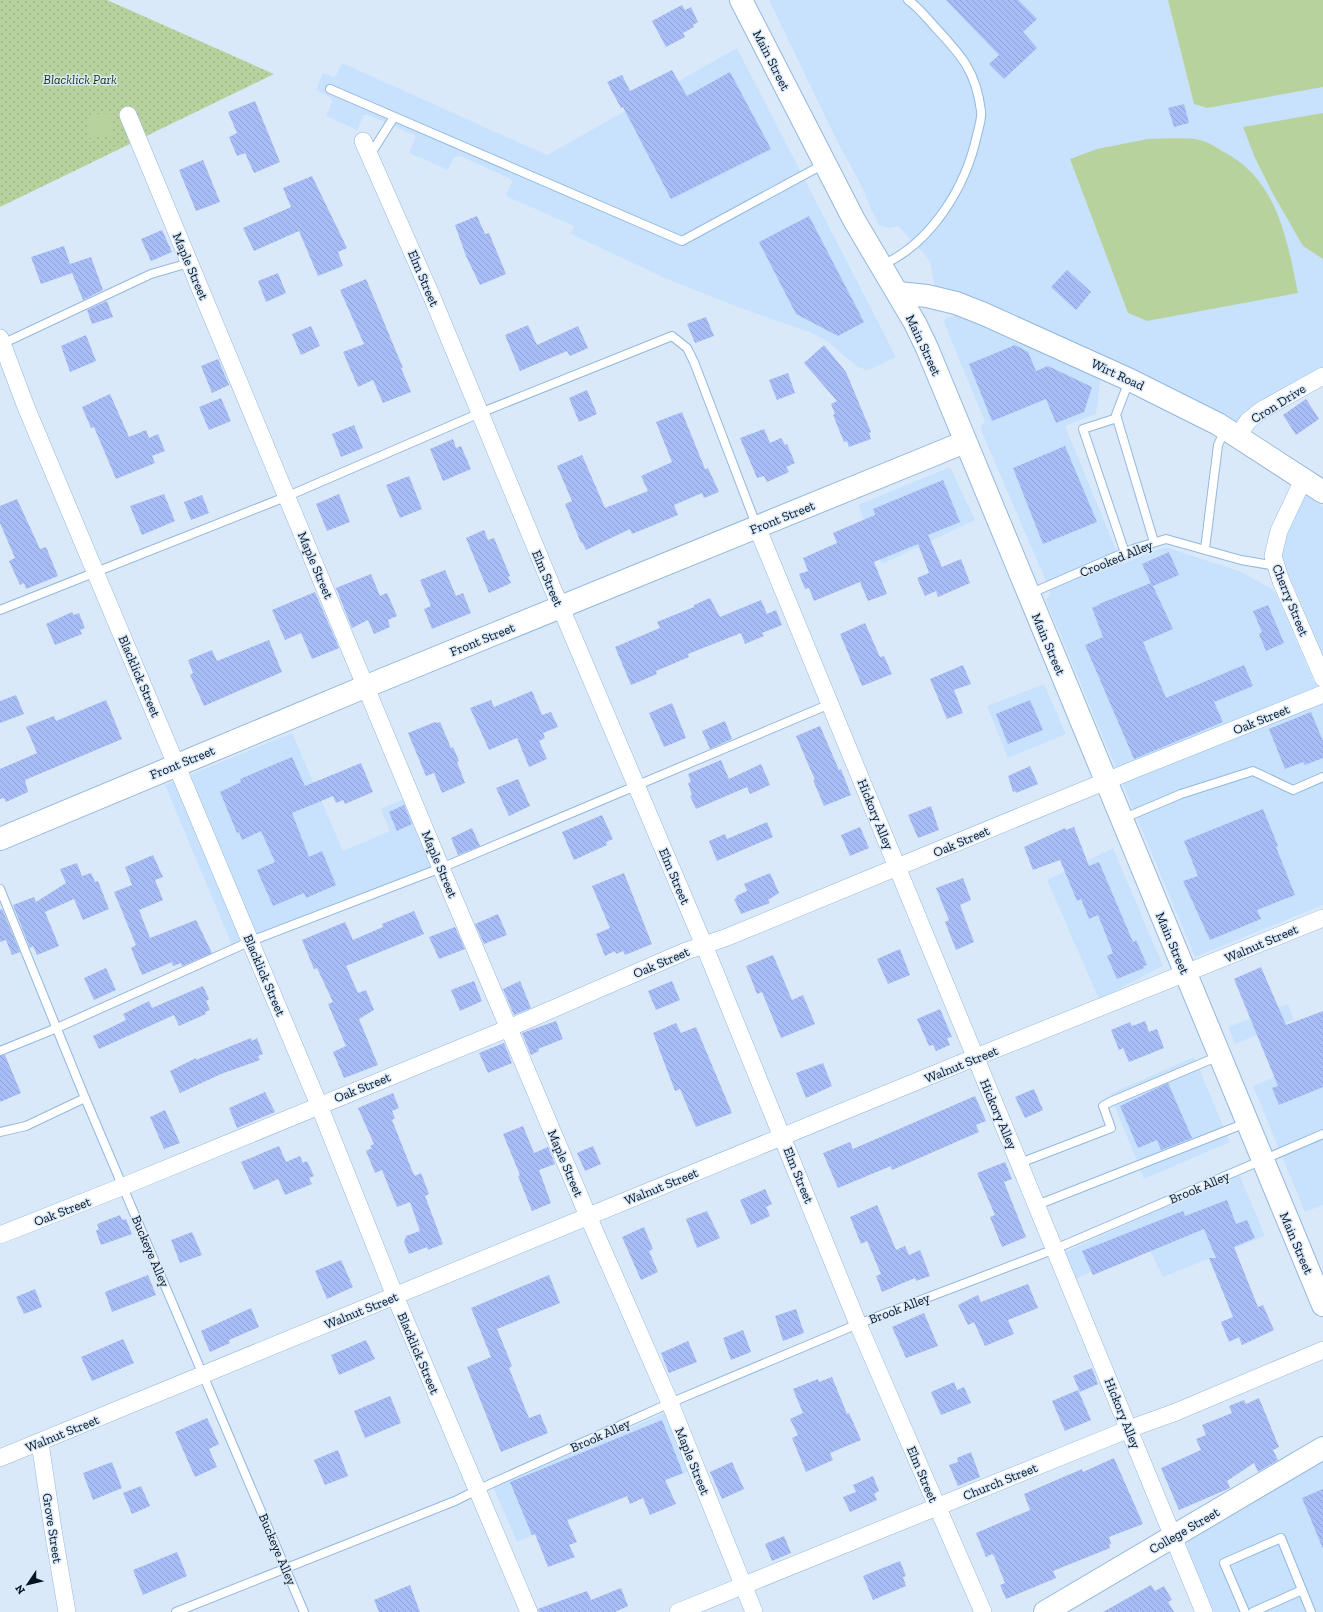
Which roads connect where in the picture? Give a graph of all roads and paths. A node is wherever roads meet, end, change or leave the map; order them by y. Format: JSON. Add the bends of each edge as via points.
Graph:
{"nodes":[{"id":1,"x":741,"y":0,"type":"edge"},
{"id":2,"x":908,"y":0,"type":"edge"},
{"id":3,"x":330,"y":89,"type":"dead end"},
{"id":4,"x":128,"y":115,"type":"dead end"},
{"id":5,"x":394,"y":117,"type":"junction"},
{"id":6,"x":367,"y":148,"type":"joint"},
{"id":7,"x":825,"y":164,"type":"junction"},
{"id":8,"x":189,"y":260,"type":"junction"},
{"id":9,"x":881,"y":265,"type":"junction"},
{"id":10,"x":898,"y":293,"type":"junction"},
{"id":11,"x":1,"y":341,"type":"edge"},
{"id":12,"x":1323,"y":376,"type":"edge"},
{"id":13,"x":1130,"y":380,"type":"junction"},
{"id":14,"x":480,"y":413,"type":"junction"},
{"id":15,"x":1117,"y":418,"type":"junction"},
{"id":16,"x":1232,"y":432,"type":"junction"},
{"id":17,"x":965,"y":442,"type":"junction"},
{"id":18,"x":1304,"y":478,"type":"junction"},
{"id":19,"x":1323,"y":492,"type":"edge"},
{"id":20,"x":288,"y":496,"type":"junction"},
{"id":21,"x":757,"y":527,"type":"junction"},
{"id":22,"x":1154,"y":542,"type":"junction"},
{"id":23,"x":1205,"y":549,"type":"junction"},
{"id":24,"x":1125,"y":552,"type":"junction"},
{"id":25,"x":1276,"y":566,"type":"junction"},
{"id":26,"x":97,"y":573,"type":"junction"},
{"id":27,"x":1028,"y":594,"type":"junction"},
{"id":28,"x":560,"y":607,"type":"junction"},
{"id":29,"x":0,"y":610,"type":"edge"},
{"id":30,"x":1323,"y":678,"type":"edge"},
{"id":31,"x":367,"y":686,"type":"junction"},
{"id":32,"x":1323,"y":694,"type":"edge"},
{"id":33,"x":830,"y":704,"type":"junction"},
{"id":34,"x":177,"y":764,"type":"junction"},
{"id":35,"x":1323,"y":777,"type":"edge"},
{"id":36,"x":1106,"y":781,"type":"junction"},
{"id":37,"x":636,"y":784,"type":"junction"},
{"id":38,"x":1122,"y":820,"type":"junction"},
{"id":39,"x":0,"y":839,"type":"edge"},
{"id":40,"x":898,"y":867,"type":"junction"},
{"id":41,"x":441,"y":868,"type":"junction"},
{"id":42,"x":0,"y":889,"type":"edge"},
{"id":43,"x":1323,"y":918,"type":"edge"},
{"id":44,"x":251,"y":941,"type":"junction"},
{"id":45,"x":704,"y":945,"type":"junction"},
{"id":46,"x":1186,"y":974,"type":"junction"},
{"id":47,"x":57,"y":1028,"type":"junction"},
{"id":48,"x":509,"y":1028,"type":"junction"},
{"id":49,"x":0,"y":1051,"type":"edge"},
{"id":50,"x":1220,"y":1056,"type":"junction"},
{"id":51,"x":976,"y":1057,"type":"junction"},
{"id":52,"x":85,"y":1098,"type":"junction"},
{"id":53,"x":318,"y":1105,"type":"junction"},
{"id":54,"x":1247,"y":1122,"type":"junction"},
{"id":55,"x":0,"y":1132,"type":"edge"},
{"id":56,"x":1323,"y":1134,"type":"edge"},
{"id":57,"x":783,"y":1136,"type":"junction"},
{"id":58,"x":1263,"y":1159,"type":"junction"},
{"id":59,"x":1020,"y":1163,"type":"junction"},
{"id":60,"x":124,"y":1186,"type":"junction"},
{"id":61,"x":1037,"y":1205,"type":"junction"},
{"id":62,"x":588,"y":1216,"type":"junction"},
{"id":63,"x":0,"y":1235,"type":"edge"},
{"id":64,"x":1055,"y":1249,"type":"junction"},
{"id":65,"x":395,"y":1296,"type":"junction"},
{"id":66,"x":1323,"y":1305,"type":"edge"},
{"id":67,"x":858,"y":1324,"type":"junction"},
{"id":68,"x":1323,"y":1350,"type":"edge"},
{"id":69,"x":202,"y":1375,"type":"junction"},
{"id":70,"x":670,"y":1403,"type":"junction"},
{"id":71,"x":1129,"y":1428,"type":"junction"},
{"id":72,"x":40,"y":1443,"type":"junction"},
{"id":73,"x":1323,"y":1448,"type":"edge"},
{"id":74,"x":0,"y":1458,"type":"edge"},
{"id":75,"x":477,"y":1490,"type":"junction"},
{"id":76,"x":937,"y":1506,"type":"junction"},
{"id":77,"x":1173,"y":1536,"type":"junction"},
{"id":78,"x":286,"y":1568,"type":"junction"},
{"id":79,"x":743,"y":1585,"type":"junction"},
{"id":80,"x":1302,"y":1590,"type":"junction"},
{"id":81,"x":67,"y":1612,"type":"edge"},
{"id":82,"x":176,"y":1612,"type":"edge"},
{"id":83,"x":304,"y":1612,"type":"edge"},
{"id":84,"x":529,"y":1612,"type":"edge"},
{"id":85,"x":678,"y":1612,"type":"edge"},
{"id":86,"x":754,"y":1612,"type":"edge"},
{"id":87,"x":983,"y":1612,"type":"edge"},
{"id":88,"x":1045,"y":1612,"type":"edge"},
{"id":89,"x":1204,"y":1612,"type":"edge"},
{"id":90,"x":1245,"y":1612,"type":"edge"},
{"id":91,"x":1253,"y":1612,"type":"edge"},
{"id":92,"x":1311,"y":1612,"type":"edge"}],
"edges":[{"from":1,"to":7,"type":"main road","name":"Main Street"},
{"from":2,"to":9,"type":"lane","via":[[961,55],[975,82],[982,113],[973,153],[950,200],[933,226],[908,251]]},
{"from":3,"to":5,"type":"lane"},
{"from":4,"to":8,"type":"street","name":"Maple Street"},
{"from":5,"to":6,"type":"lane"},
{"from":5,"to":7,"type":"lane","via":[[682,240]]},
{"from":6,"to":14,"type":"street","name":"Elm Street"},
{"from":7,"to":9,"type":"main road","name":"Main Street"},
{"from":8,"to":11,"type":"lane","via":[[182,265],[151,274]]},
{"from":8,"to":20,"type":"street","name":"Maple Street"},
{"from":9,"to":10,"type":"main road","name":"Main Street"},
{"from":10,"to":13,"type":"main road","name":"Wirt Road","via":[[956,303]]},
{"from":10,"to":17,"type":"main road","name":"Main Street","via":[[927,348]]},
{"from":11,"to":26,"type":"street","name":"Blacklick Street","via":[[26,407]]},
{"from":12,"to":16,"type":"street","name":"Cron Drive","via":[[1262,410]]},
{"from":13,"to":15,"type":"lane"},
{"from":13,"to":16,"type":"main road","name":"Wirt Road"},
{"from":14,"to":20,"type":"lane"},
{"from":14,"to":21,"type":"lane","via":[[672,336],[687,348],[694,362]]},
{"from":14,"to":28,"type":"street","name":"Elm Street"},
{"from":15,"to":22,"type":"lane"},
{"from":15,"to":24,"type":"lane","via":[[1083,429]]},
{"from":16,"to":18,"type":"main road","name":"Wirt Road"},
{"from":16,"to":23,"type":"lane","via":[[1218,445]]},
{"from":17,"to":21,"type":"main road","name":"Front Street"},
{"from":17,"to":27,"type":"main road","name":"Main Street"},
{"from":18,"to":19,"type":"main road","name":"Wirt Road"},
{"from":18,"to":25,"type":"street","name":"Cherry Street","via":[[1274,544],[1273,556]]},
{"from":20,"to":26,"type":"lane"},
{"from":20,"to":31,"type":"street","name":"Maple Street"},
{"from":21,"to":28,"type":"main road","name":"Front Street"},
{"from":21,"to":33,"type":"street","name":"Hickory Alley"},
{"from":22,"to":23,"type":"lane","name":"Crooked Alley","via":[[1166,538]]},
{"from":22,"to":24,"type":"lane","name":"Crooked Alley"},
{"from":23,"to":25,"type":"lane","name":"Crooked Alley","via":[[1240,560]]},
{"from":24,"to":27,"type":"lane","name":"Crooked Alley"},
{"from":25,"to":30,"type":"street","name":"Cherry Street"},
{"from":26,"to":29,"type":"lane"},
{"from":26,"to":34,"type":"street","name":"Blacklick Street"},
{"from":27,"to":36,"type":"main road","name":"Main Street"},
{"from":28,"to":31,"type":"main road","name":"Front Street"},
{"from":28,"to":37,"type":"street","name":"Elm Street"},
{"from":31,"to":34,"type":"main road","name":"Front Street"},
{"from":31,"to":41,"type":"street","name":"Maple Street"},
{"from":32,"to":36,"type":"street","name":"Oak Street"},
{"from":33,"to":37,"type":"lane"},
{"from":33,"to":40,"type":"street","name":"Hickory Alley"},
{"from":34,"to":39,"type":"main road","name":"Front Street"},
{"from":34,"to":44,"type":"street","name":"Blacklick Street"},
{"from":35,"to":38,"type":"lane","via":[[1293,790],[1253,772],[1181,794]]},
{"from":36,"to":38,"type":"main road","name":"Main Street"},
{"from":36,"to":40,"type":"street","name":"Oak Street"},
{"from":37,"to":41,"type":"lane"},
{"from":37,"to":45,"type":"street","name":"Elm Street"},
{"from":38,"to":46,"type":"main road","name":"Main Street"},
{"from":40,"to":45,"type":"street","name":"Oak Street"},
{"from":40,"to":51,"type":"street","name":"Hickory Alley"},
{"from":41,"to":44,"type":"lane"},
{"from":41,"to":48,"type":"street","name":"Maple Street"},
{"from":42,"to":47,"type":"lane","name":"Buckeye Alley"},
{"from":43,"to":46,"type":"street","name":"Walnut Street"},
{"from":44,"to":47,"type":"lane"},
{"from":44,"to":53,"type":"street","name":"Blacklick Street"},
{"from":45,"to":48,"type":"street","name":"Oak Street"},
{"from":45,"to":57,"type":"street","name":"Elm Street"},
{"from":46,"to":50,"type":"main road","name":"Main Street"},
{"from":46,"to":51,"type":"street","name":"Walnut Street"},
{"from":47,"to":49,"type":"lane"},
{"from":47,"to":52,"type":"lane","name":"Buckeye Alley"},
{"from":48,"to":53,"type":"street","name":"Oak Street"},
{"from":48,"to":62,"type":"street","name":"Maple Street"},
{"from":50,"to":54,"type":"main road","name":"Main Street"},
{"from":50,"to":59,"type":"lane","via":[[1103,1106],[1111,1128]]},
{"from":51,"to":57,"type":"street","name":"Walnut Street"},
{"from":51,"to":59,"type":"street","name":"Hickory Alley"},
{"from":52,"to":55,"type":"lane","via":[[26,1126]]},
{"from":52,"to":60,"type":"lane","name":"Buckeye Alley"},
{"from":53,"to":60,"type":"street","name":"Oak Street"},
{"from":53,"to":65,"type":"street","name":"Blacklick Street"},
{"from":54,"to":58,"type":"main road","name":"Main Street"},
{"from":54,"to":61,"type":"lane"},
{"from":56,"to":58,"type":"lane","name":"Brook Alley"},
{"from":57,"to":62,"type":"street","name":"Walnut Street"},
{"from":57,"to":67,"type":"street","name":"Elm Street"},
{"from":58,"to":64,"type":"lane","name":"Brook Alley"},
{"from":58,"to":66,"type":"main road","name":"Main Street"},
{"from":59,"to":61,"type":"street","name":"Hickory Alley"},
{"from":60,"to":63,"type":"street","name":"Oak Street"},
{"from":60,"to":69,"type":"lane","name":"Buckeye Alley"},
{"from":61,"to":64,"type":"street","name":"Hickory Alley"},
{"from":62,"to":65,"type":"street","name":"Walnut Street"},
{"from":62,"to":70,"type":"street","name":"Maple Street"},
{"from":64,"to":67,"type":"lane","name":"Brook Alley"},
{"from":64,"to":71,"type":"street","name":"Hickory Alley"},
{"from":65,"to":69,"type":"street","name":"Walnut Street"},
{"from":65,"to":75,"type":"street","name":"Blacklick Street"},
{"from":67,"to":70,"type":"lane","name":"Brook Alley"},
{"from":67,"to":76,"type":"street","name":"Elm Street"},
{"from":68,"to":71,"type":"street","name":"Church Street","via":[[1176,1412]]},
{"from":69,"to":72,"type":"street","name":"Walnut Street"},
{"from":69,"to":78,"type":"lane","name":"Buckeye Alley"},
{"from":70,"to":75,"type":"lane","name":"Brook Alley"},
{"from":70,"to":79,"type":"street","name":"Maple Street"},
{"from":71,"to":76,"type":"street","name":"Church Street"},
{"from":71,"to":77,"type":"street","name":"Hickory Alley"},
{"from":72,"to":74,"type":"street","name":"Walnut Street"},
{"from":72,"to":81,"type":"street","name":"Grove Street"},
{"from":73,"to":77,"type":"main road","name":"College Street"},
{"from":75,"to":78,"type":"lane","name":"Brook Alley","via":[[456,1501]]},
{"from":75,"to":84,"type":"street","name":"Blacklick Street"},
{"from":76,"to":79,"type":"street","name":"Church Street"},
{"from":76,"to":87,"type":"street","name":"Elm Street"},
{"from":77,"to":88,"type":"main road","name":"College Street"},
{"from":77,"to":89,"type":"street","name":"Hickory Alley"},
{"from":78,"to":82,"type":"lane","name":"Brook Alley"},
{"from":78,"to":83,"type":"lane","name":"Buckeye Alley"},
{"from":79,"to":85,"type":"street","name":"Church Street"},
{"from":79,"to":86,"type":"street","name":"Maple Street"},
{"from":80,"to":90,"type":"lane","via":[[1281,1538],[1224,1563]]},
{"from":80,"to":91,"type":"lane"},
{"from":80,"to":92,"type":"lane"}]}
